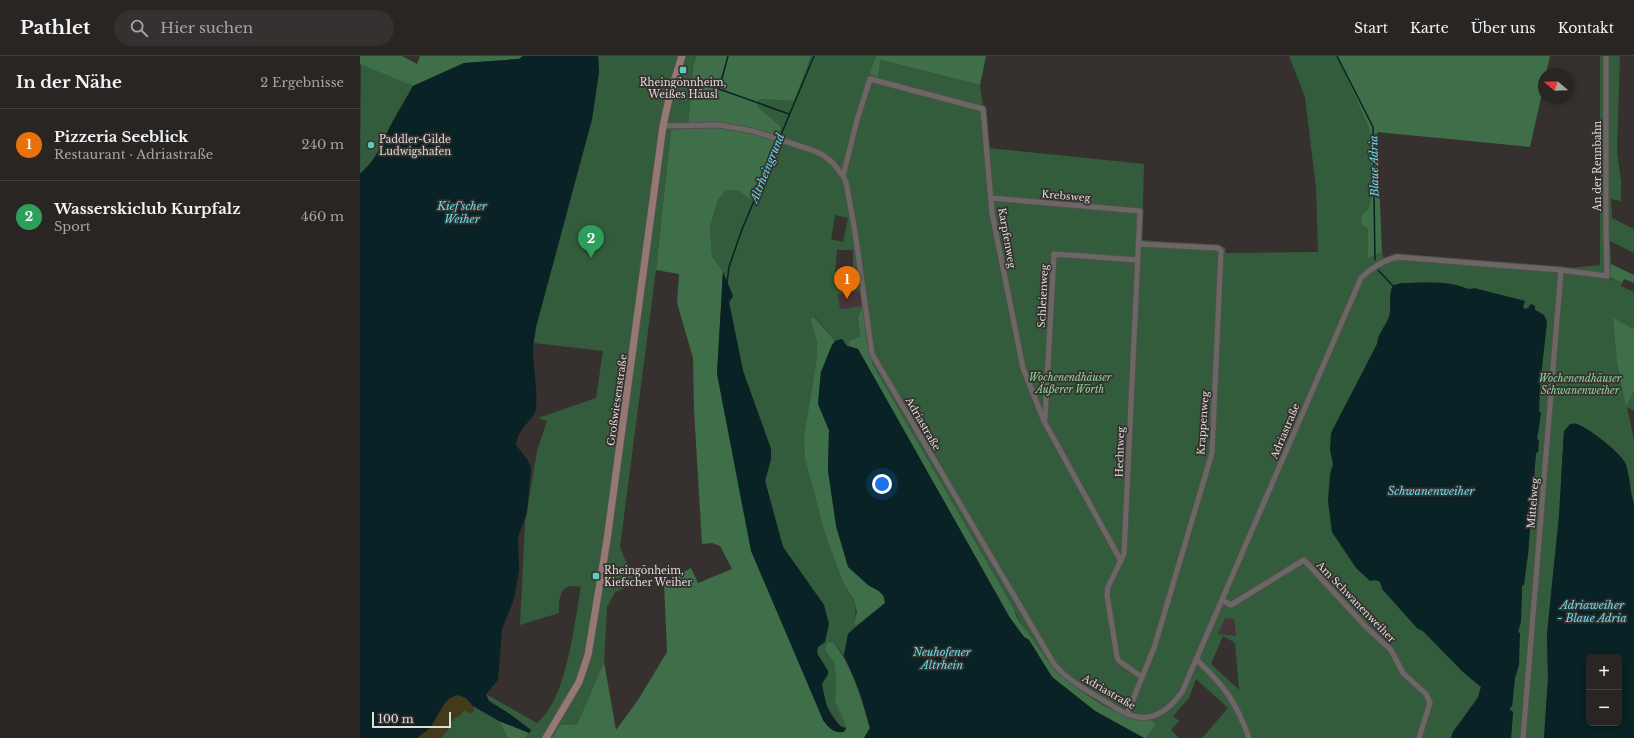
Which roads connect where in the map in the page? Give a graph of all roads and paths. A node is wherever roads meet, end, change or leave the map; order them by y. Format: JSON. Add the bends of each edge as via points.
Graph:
{"nodes":[{"id":1,"x":682,"y":56,"type":"edge"},
{"id":2,"x":1606,"y":56,"type":"edge"},
{"id":3,"x":663,"y":126,"type":"junction"},
{"id":4,"x":843,"y":176,"type":"junction"},
{"id":5,"x":991,"y":198,"type":"junction"},
{"id":6,"x":1140,"y":211,"type":"joint"},
{"id":7,"x":1138,"y":244,"type":"junction"},
{"id":8,"x":1137,"y":260,"type":"junction"},
{"id":9,"x":1561,"y":270,"type":"junction"},
{"id":10,"x":1608,"y":276,"type":"joint"},
{"id":11,"x":1044,"y":421,"type":"junction"},
{"id":12,"x":1121,"y":561,"type":"junction"},
{"id":13,"x":1222,"y":600,"type":"junction"},
{"id":14,"x":1196,"y":659,"type":"junction"},
{"id":15,"x":1142,"y":677,"type":"junction"},
{"id":16,"x":1127,"y":714,"type":"junction"},
{"id":17,"x":546,"y":738,"type":"edge"},
{"id":18,"x":1249,"y":738,"type":"edge"},
{"id":19,"x":1419,"y":738,"type":"edge"},
{"id":20,"x":1523,"y":738,"type":"edge"}],
"edges":[{"from":1,"to":3,"type":"street","name":"Großwiesenstraße"},
{"from":2,"to":10,"type":"street","name":"An der Rennbahn"},
{"from":3,"to":4,"type":"street","name":"Adriastraße","via":[[719,125],[753,131],[823,156],[833,163]]},
{"from":3,"to":17,"type":"street","name":"Großwiesenstraße","via":[[608,533],[588,655],[579,682]]},
{"from":4,"to":5,"type":"street","name":"Karpfenweg","via":[[870,79],[983,109]]},
{"from":4,"to":16,"type":"street","name":"Adriastraße","via":[[855,232],[872,354],[1054,664],[1079,685]]},
{"from":5,"to":6,"type":"street","name":"Krebsweg"},
{"from":5,"to":11,"type":"street","name":"Karpfenweg","via":[[1020,353],[1028,382]]},
{"from":6,"to":7,"type":"street","name":"Hechtweg"},
{"from":7,"to":8,"type":"street","name":"Hechtweg"},
{"from":7,"to":15,"type":"street","name":"Krappenweg","via":[[1218,248],[1221,251],[1212,453],[1155,644]]},
{"from":8,"to":11,"type":"street","name":"Schleienweg","via":[[1054,254]]},
{"from":8,"to":12,"type":"street","name":"Hechtweg","via":[[1124,554]]},
{"from":9,"to":10,"type":"street","name":"Adriastraße"},
{"from":9,"to":13,"type":"street","name":"Adriastraße","via":[[1397,257],[1371,268],[1361,278]]},
{"from":9,"to":20,"type":"street","name":"Mittelweg"},
{"from":11,"to":12,"type":"street","name":"Karpfenweg"},
{"from":12,"to":15,"type":"street","name":"Hechtweg","via":[[1107,591],[1116,653],[1119,661]]},
{"from":13,"to":14,"type":"street","name":"Adriastraße"},
{"from":13,"to":19,"type":"street","name":"Am Schwanenweiher","via":[[1231,605],[1304,560],[1391,650],[1403,673],[1426,694],[1430,703]]},
{"from":14,"to":16,"type":"street","name":"Adriastraße","via":[[1182,692],[1174,703],[1150,717],[1138,718]]},
{"from":14,"to":18,"type":"street","via":[[1220,682],[1236,705]]},
{"from":15,"to":16,"type":"street","name":"Krappenweg"}]}
